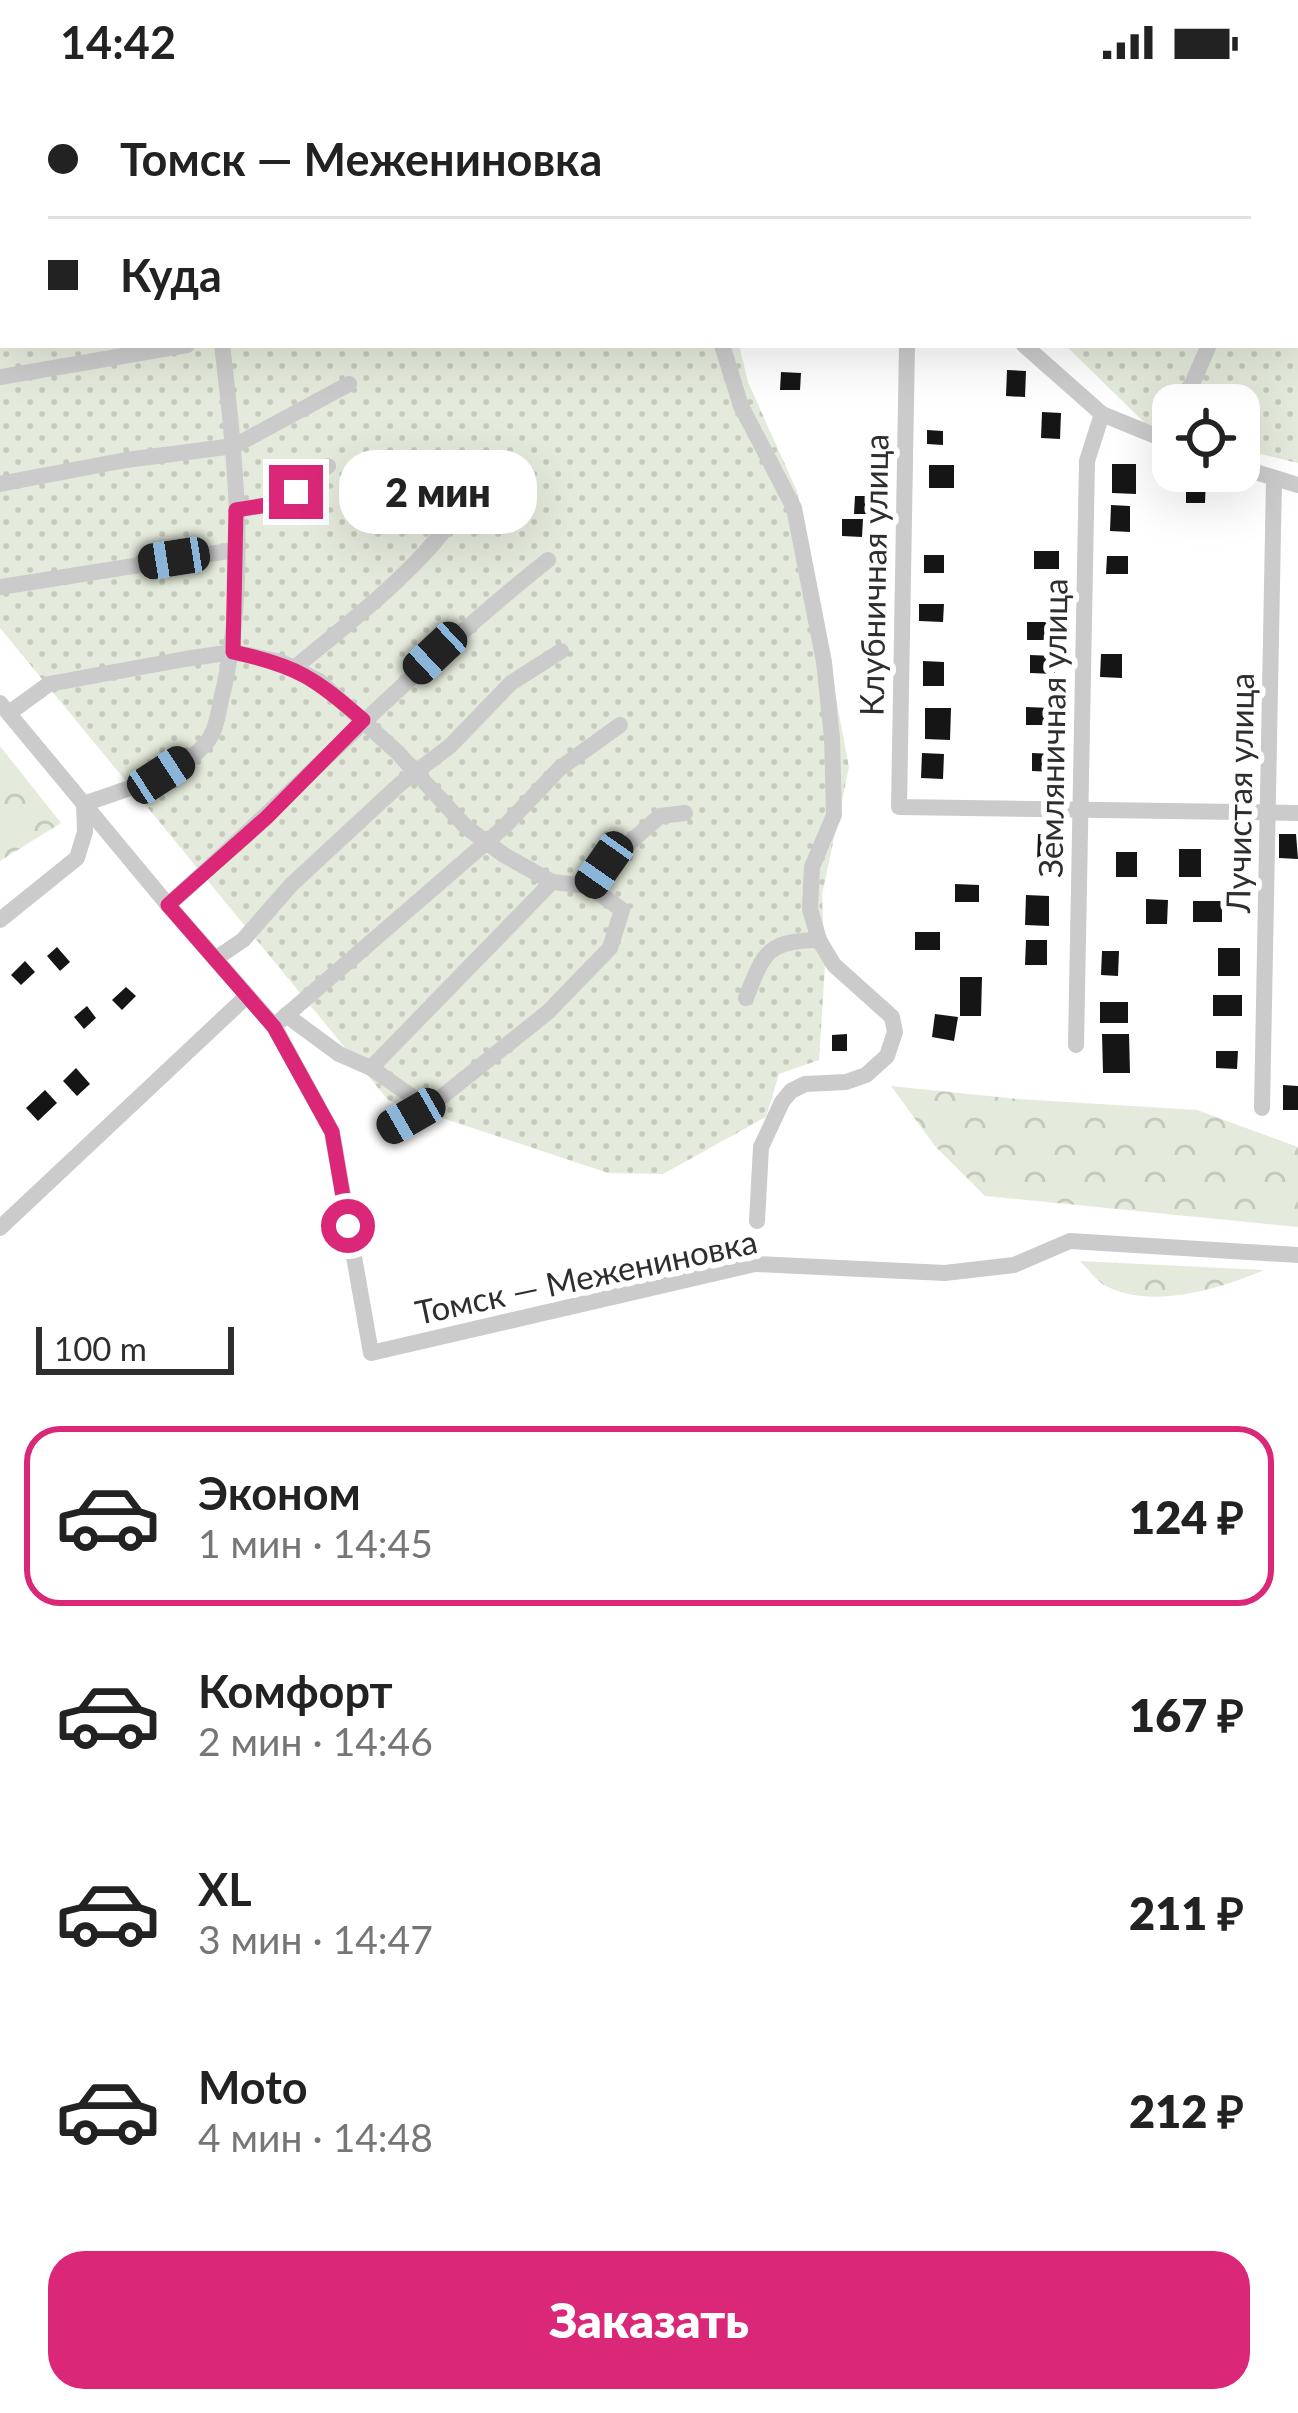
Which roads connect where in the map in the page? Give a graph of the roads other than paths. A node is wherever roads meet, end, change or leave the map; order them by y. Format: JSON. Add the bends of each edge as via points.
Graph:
{"nodes":[{"id":1,"x":170,"y":348,"type":"edge"},
{"id":2,"x":222,"y":348,"type":"edge"},
{"id":3,"x":723,"y":348,"type":"edge"},
{"id":4,"x":907,"y":348,"type":"edge"},
{"id":5,"x":1027,"y":348,"type":"edge"},
{"id":6,"x":1208,"y":348,"type":"edge"},
{"id":7,"x":0,"y":377,"type":"edge"},
{"id":8,"x":349,"y":384,"type":"dead end"},
{"id":9,"x":1192,"y":384,"type":"edge"},
{"id":10,"x":1102,"y":414,"type":"junction"},
{"id":11,"x":1152,"y":429,"type":"edge"},
{"id":12,"x":1148,"y":434,"type":"junction"},
{"id":13,"x":1152,"y":435,"type":"edge"},
{"id":14,"x":234,"y":446,"type":"junction"},
{"id":15,"x":328,"y":466,"type":"dead end"},
{"id":16,"x":474,"y":466,"type":"dead end"},
{"id":17,"x":1260,"y":475,"type":"edge"},
{"id":18,"x":1274,"y":480,"type":"junction"},
{"id":19,"x":0,"y":484,"type":"edge"},
{"id":20,"x":1298,"y":485,"type":"edge"},
{"id":21,"x":236,"y":510,"type":"junction"},
{"id":22,"x":235,"y":550,"type":"junction"},
{"id":23,"x":548,"y":560,"type":"dead end"},
{"id":24,"x":0,"y":587,"type":"edge"},
{"id":25,"x":561,"y":651,"type":"dead end"},
{"id":26,"x":233,"y":652,"type":"junction"},
{"id":27,"x":295,"y":668,"type":"junction"},
{"id":28,"x":4,"y":708,"type":"edge"},
{"id":29,"x":363,"y":720,"type":"junction"},
{"id":30,"x":620,"y":725,"type":"dead end"},
{"id":31,"x":415,"y":772,"type":"junction"},
{"id":32,"x":84,"y":804,"type":"junction"},
{"id":33,"x":1081,"y":810,"type":"junction"},
{"id":34,"x":685,"y":813,"type":"dead end"},
{"id":35,"x":1268,"y":813,"type":"junction"},
{"id":36,"x":1298,"y":813,"type":"edge"},
{"id":37,"x":484,"y":840,"type":"junction"},
{"id":38,"x":552,"y":882,"type":"junction"},
{"id":39,"x":589,"y":886,"type":"junction"},
{"id":40,"x":168,"y":905,"type":"junction"},
{"id":41,"x":0,"y":920,"type":"edge"},
{"id":42,"x":819,"y":940,"type":"junction"},
{"id":43,"x":215,"y":959,"type":"junction"},
{"id":44,"x":247,"y":996,"type":"junction"},
{"id":45,"x":746,"y":998,"type":"dead end"},
{"id":46,"x":280,"y":1021,"type":"junction"},
{"id":47,"x":1076,"y":1045,"type":"dead end"},
{"id":48,"x":371,"y":1068,"type":"junction"},
{"id":49,"x":434,"y":1103,"type":"junction"},
{"id":50,"x":1262,"y":1108,"type":"dead end"},
{"id":51,"x":388,"y":1130,"type":"dead end"},
{"id":52,"x":757,"y":1221,"type":"dead end"},
{"id":53,"x":0,"y":1228,"type":"edge"},
{"id":54,"x":1298,"y":1255,"type":"edge"}],
"edges":[{"from":1,"to":7,"type":"street"},
{"from":2,"to":14,"type":"street"},
{"from":3,"to":42,"type":"street","via":[[741,406],[794,508],[824,662],[834,815],[812,867]]},
{"from":4,"to":33,"type":"street","name":"Клубничная улица","via":[[899,807]]},
{"from":5,"to":10,"type":"street"},
{"from":6,"to":9,"type":"street"},
{"from":8,"to":14,"type":"street"},
{"from":10,"to":12,"type":"street"},
{"from":10,"to":33,"type":"street","name":"Земляничная улица","via":[[1087,460]]},
{"from":11,"to":12,"type":"street"},
{"from":12,"to":13,"type":"street"},
{"from":14,"to":19,"type":"street"},
{"from":14,"to":21,"type":"street"},
{"from":15,"to":21,"type":"street","via":[[273,504]]},
{"from":16,"to":27,"type":"street","via":[[436,539]]},
{"from":17,"to":18,"type":"street"},
{"from":18,"to":20,"type":"street"},
{"from":18,"to":35,"type":"street","name":"Лучистая улица"},
{"from":21,"to":22,"type":"street"},
{"from":22,"to":24,"type":"street"},
{"from":22,"to":26,"type":"street"},
{"from":23,"to":29,"type":"street"},
{"from":25,"to":31,"type":"street","via":[[511,683]]},
{"from":26,"to":27,"type":"street"},
{"from":26,"to":28,"type":"street","via":[[49,684]]},
{"from":26,"to":32,"type":"street","via":[[206,743],[161,775]]},
{"from":27,"to":29,"type":"street"},
{"from":28,"to":32,"type":"street"},
{"from":29,"to":31,"type":"street"},
{"from":29,"to":40,"type":"street"},
{"from":30,"to":37,"type":"street"},
{"from":31,"to":37,"type":"street"},
{"from":31,"to":43,"type":"street"},
{"from":32,"to":40,"type":"street"},
{"from":32,"to":41,"type":"street","via":[[76,858]]},
{"from":33,"to":35,"type":"street"},
{"from":33,"to":47,"type":"street","name":"Земляничная улица"},
{"from":34,"to":39,"type":"street","via":[[660,816]]},
{"from":35,"to":36,"type":"street"},
{"from":35,"to":50,"type":"street","name":"Лучистая улица"},
{"from":37,"to":38,"type":"street"},
{"from":37,"to":46,"type":"street"},
{"from":38,"to":39,"type":"street"},
{"from":38,"to":48,"type":"street"},
{"from":39,"to":49,"type":"street","via":[[622,910],[610,948],[548,1012]]},
{"from":40,"to":43,"type":"street"},
{"from":42,"to":45,"type":"street","via":[[768,951]]},
{"from":42,"to":52,"type":"street","via":[[834,965],[892,1017],[895,1032],[887,1056],[866,1075],[805,1084],[782,1102],[761,1147]]},
{"from":43,"to":44,"type":"street"},
{"from":44,"to":46,"type":"street"},
{"from":44,"to":53,"type":"street"},
{"from":46,"to":48,"type":"street"},
{"from":46,"to":54,"type":"street","name":"Томск — Межениновка","via":[[332,1132],[371,1354],[755,1264],[945,1273],[1014,1264],[1070,1241]]},
{"from":48,"to":49,"type":"street"},
{"from":49,"to":51,"type":"street"}]}
